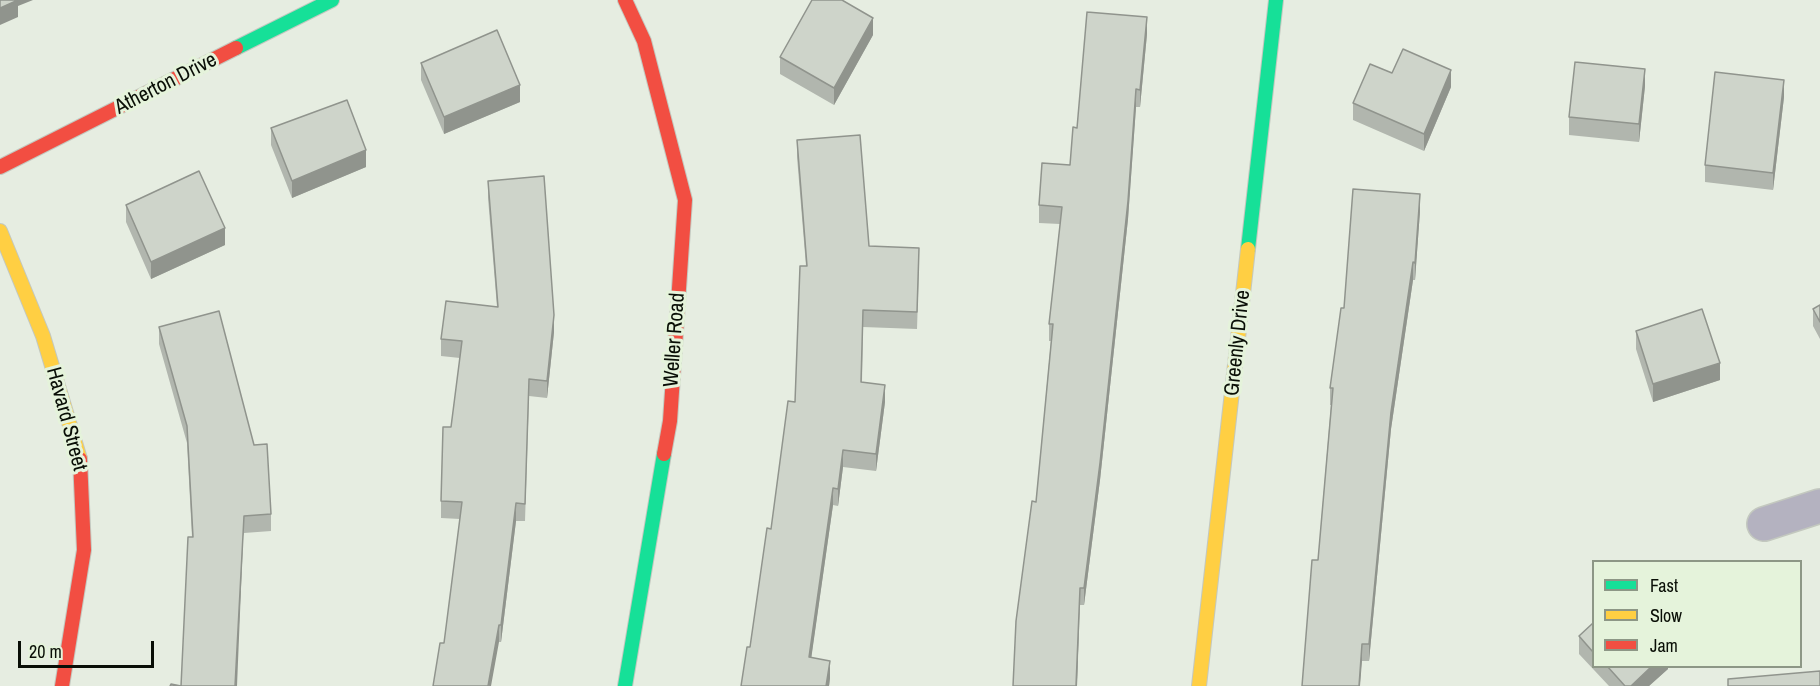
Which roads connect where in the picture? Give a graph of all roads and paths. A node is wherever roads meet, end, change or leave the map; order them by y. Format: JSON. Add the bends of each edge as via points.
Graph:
{"nodes":[{"id":1,"x":332,"y":0,"type":"edge"},
{"id":2,"x":626,"y":0,"type":"edge"},
{"id":3,"x":1276,"y":0,"type":"edge"},
{"id":4,"x":0,"y":167,"type":"edge"},
{"id":5,"x":0,"y":231,"type":"edge"},
{"id":6,"x":1820,"y":506,"type":"edge"},
{"id":7,"x":1764,"y":524,"type":"dead end"},
{"id":8,"x":62,"y":686,"type":"edge"},
{"id":9,"x":625,"y":686,"type":"edge"},
{"id":10,"x":1199,"y":686,"type":"edge"}],
"edges":[{"from":1,"to":4,"type":"street","name":"Atherton Drive"},
{"from":2,"to":9,"type":"street","name":"Weller Road","via":[[644,41],[685,200],[670,421]]},
{"from":3,"to":10,"type":"street","name":"Greenly Drive"},
{"from":5,"to":8,"type":"street","name":"Havard Street","via":[[43,336],[81,464],[84,550]]},
{"from":6,"to":7,"type":"street"}]}
